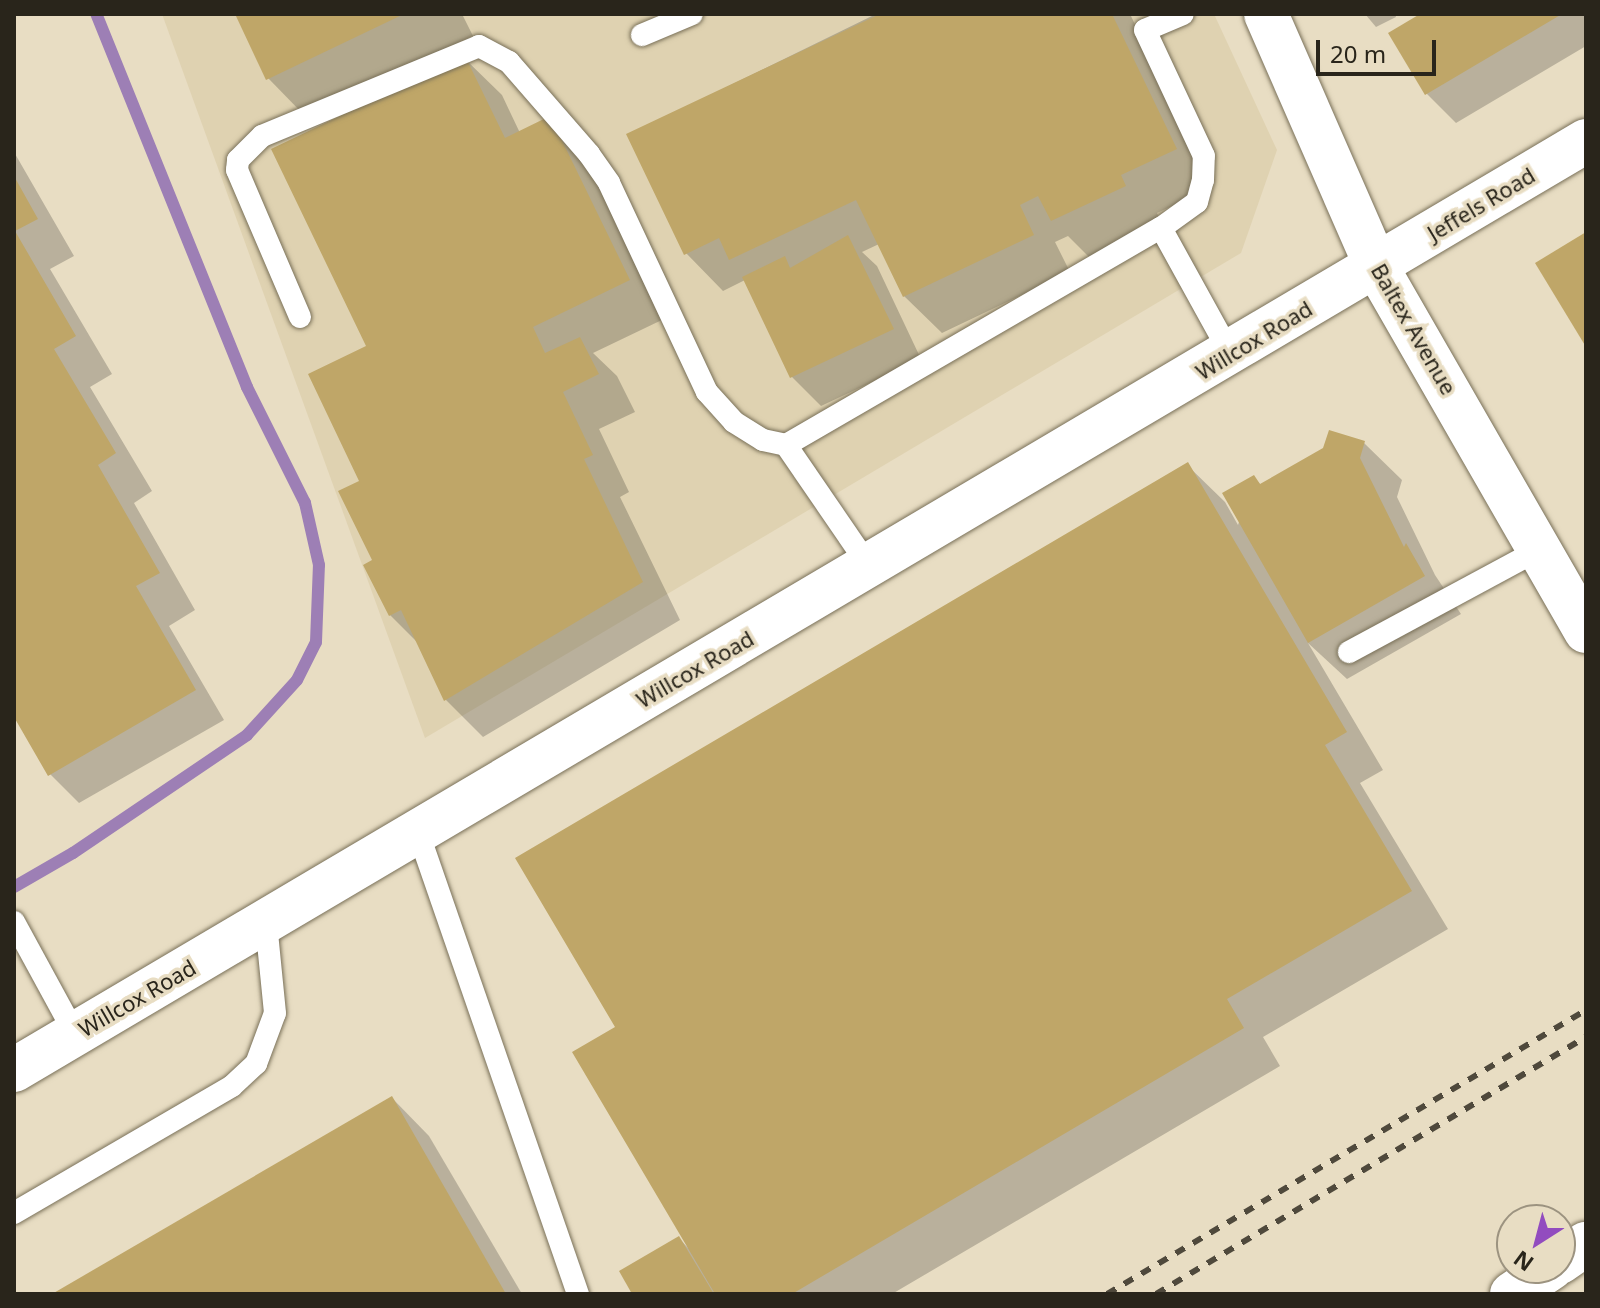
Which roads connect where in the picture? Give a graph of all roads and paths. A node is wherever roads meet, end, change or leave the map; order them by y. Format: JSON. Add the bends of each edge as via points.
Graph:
{"nodes":[{"id":1,"x":692,"y":14,"type":"edge"},
{"id":2,"x":1183,"y":14,"type":"edge"},
{"id":3,"x":1266,"y":14,"type":"edge"},
{"id":4,"x":1142,"y":22,"type":"edge"},
{"id":5,"x":642,"y":35,"type":"dead end"},
{"id":6,"x":1586,"y":141,"type":"edge"},
{"id":7,"x":1161,"y":228,"type":"junction"},
{"id":8,"x":1376,"y":266,"type":"junction"},
{"id":9,"x":300,"y":317,"type":"dead end"},
{"id":10,"x":1231,"y":355,"type":"junction"},
{"id":11,"x":786,"y":445,"type":"junction"},
{"id":12,"x":1540,"y":549,"type":"junction"},
{"id":13,"x":869,"y":566,"type":"junction"},
{"id":14,"x":1586,"y":631,"type":"edge"},
{"id":15,"x":1349,"y":652,"type":"dead end"},
{"id":16,"x":418,"y":832,"type":"junction"},
{"id":17,"x":14,"y":922,"type":"edge"},
{"id":18,"x":266,"y":923,"type":"junction"},
{"id":19,"x":75,"y":1034,"type":"junction"},
{"id":20,"x":14,"y":1070,"type":"edge"},
{"id":21,"x":14,"y":1213,"type":"edge"},
{"id":22,"x":578,"y":1294,"type":"edge"}],
"edges":[{"from":1,"to":5,"type":"lane"},
{"from":2,"to":4,"type":"lane"},
{"from":3,"to":8,"type":"main road","name":"Baltex Avenue"},
{"from":4,"to":7,"type":"lane","via":[[1204,156],[1197,202]]},
{"from":6,"to":8,"type":"main road","name":"Jeffels Road"},
{"from":7,"to":10,"type":"lane"},
{"from":7,"to":11,"type":"lane"},
{"from":8,"to":10,"type":"main road","name":"Willcox Road"},
{"from":8,"to":12,"type":"main road","name":"Baltex Avenue"},
{"from":9,"to":11,"type":"lane","via":[[237,170],[238,160],[262,136],[462,49],[492,49],[552,107],[609,183],[707,392],[734,422],[763,440]]},
{"from":10,"to":13,"type":"main road","name":"Willcox Road"},
{"from":11,"to":13,"type":"lane"},
{"from":12,"to":14,"type":"main road","name":"Baltex Avenue"},
{"from":12,"to":15,"type":"lane"},
{"from":13,"to":16,"type":"main road","name":"Willcox Road"},
{"from":16,"to":18,"type":"main road","name":"Willcox Road"},
{"from":16,"to":22,"type":"lane"},
{"from":17,"to":19,"type":"lane"},
{"from":18,"to":19,"type":"main road","name":"Willcox Road"},
{"from":18,"to":21,"type":"lane","via":[[275,1013],[256,1064],[232,1086]]},
{"from":19,"to":20,"type":"main road","name":"Willcox Road"}]}
